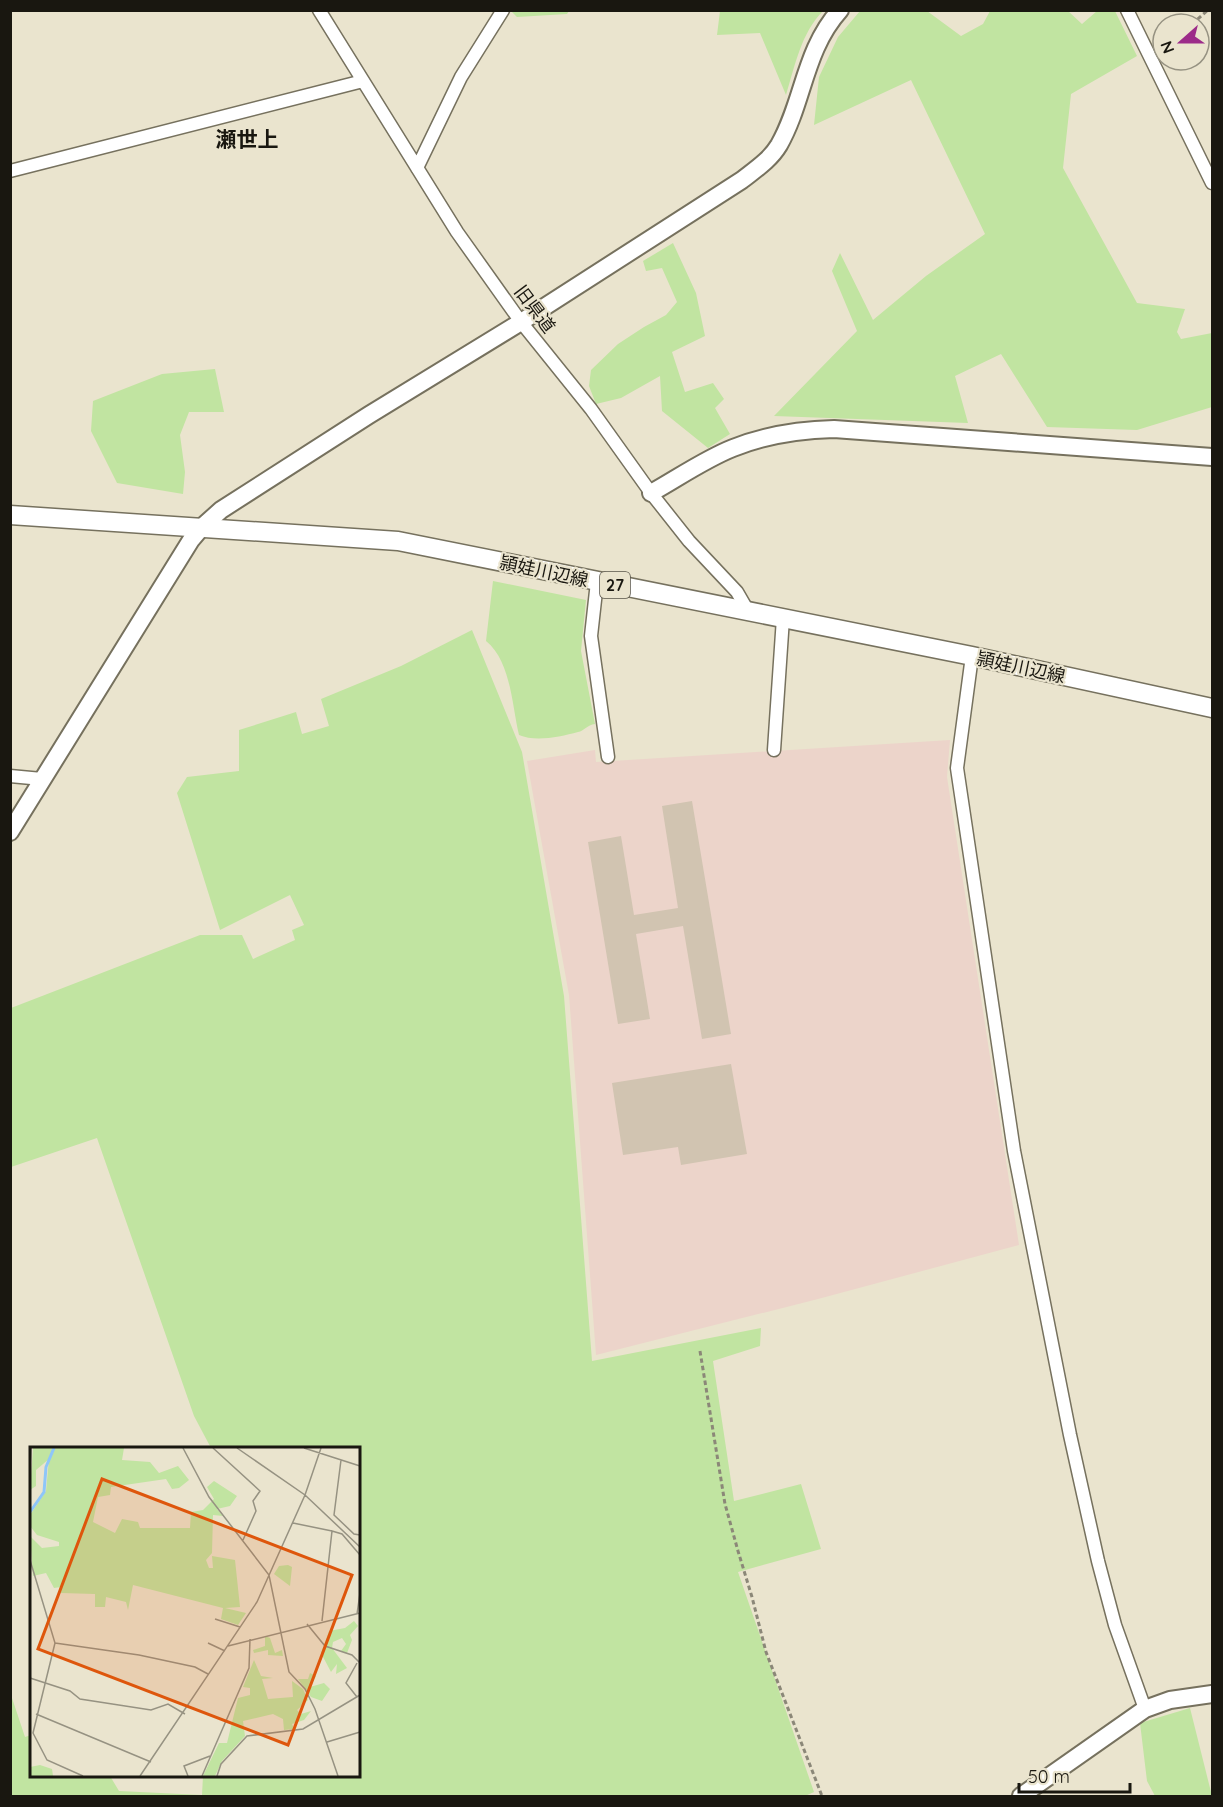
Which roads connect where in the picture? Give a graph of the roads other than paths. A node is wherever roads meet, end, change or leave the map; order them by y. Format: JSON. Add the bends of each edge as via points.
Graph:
{"nodes":[{"id":1,"x":319,"y":10,"type":"edge"},
{"id":2,"x":503,"y":10,"type":"edge"},
{"id":3,"x":840,"y":10,"type":"edge"},
{"id":4,"x":1127,"y":10,"type":"edge"},
{"id":5,"x":363,"y":81,"type":"junction"},
{"id":6,"x":417,"y":168,"type":"junction"},
{"id":7,"x":10,"y":171,"type":"edge"},
{"id":8,"x":1212,"y":183,"type":"edge"},
{"id":9,"x":521,"y":322,"type":"junction"},
{"id":10,"x":1212,"y":456,"type":"edge"},
{"id":11,"x":651,"y":493,"type":"junction"},
{"id":12,"x":10,"y":515,"type":"edge"},
{"id":13,"x":202,"y":527,"type":"junction"},
{"id":14,"x":597,"y":582,"type":"junction"},
{"id":15,"x":748,"y":611,"type":"junction"},
{"id":16,"x":783,"y":618,"type":"junction"},
{"id":17,"x":972,"y":656,"type":"junction"},
{"id":18,"x":1212,"y":708,"type":"edge"},
{"id":19,"x":774,"y":750,"type":"dead end"},
{"id":20,"x":608,"y":757,"type":"dead end"},
{"id":21,"x":10,"y":776,"type":"edge"},
{"id":22,"x":42,"y":778,"type":"junction"},
{"id":23,"x":10,"y":832,"type":"edge"},
{"id":24,"x":1212,"y":1694,"type":"edge"},
{"id":25,"x":1145,"y":1709,"type":"junction"},
{"id":26,"x":1021,"y":1797,"type":"edge"}],
"edges":[{"from":1,"to":5,"type":"street","name":"旧県道"},
{"from":2,"to":6,"type":"street","via":[[461,77]]},
{"from":3,"to":9,"type":"street","via":[[814,50],[787,127],[764,163]]},
{"from":4,"to":8,"type":"street"},
{"from":5,"to":6,"type":"street","name":"旧県道"},
{"from":5,"to":7,"type":"street"},
{"from":6,"to":9,"type":"street","name":"旧県道"},
{"from":9,"to":11,"type":"street","name":"旧県道","via":[[591,409]]},
{"from":9,"to":13,"type":"street","via":[[369,414],[221,510]]},
{"from":10,"to":11,"type":"street","via":[[809,430],[731,448]]},
{"from":11,"to":15,"type":"street","name":"旧県道","via":[[689,541],[737,591]]},
{"from":12,"to":13,"type":"main road","name":"頴娃川辺線","number":"27"},
{"from":13,"to":14,"type":"main road","name":"頴娃川辺線","number":"27","via":[[398,541]]},
{"from":13,"to":22,"type":"street"},
{"from":14,"to":15,"type":"main road","name":"頴娃川辺線","number":"27"},
{"from":14,"to":20,"type":"street","via":[[591,636]]},
{"from":15,"to":16,"type":"main road","name":"頴娃川辺線","number":"27"},
{"from":16,"to":17,"type":"main road","name":"頴娃川辺線","number":"27"},
{"from":16,"to":19,"type":"street"},
{"from":17,"to":18,"type":"main road","name":"頴娃川辺線","number":"27"},
{"from":17,"to":25,"type":"street","via":[[957,768],[1014,1151],[1098,1561],[1115,1625]]},
{"from":21,"to":22,"type":"street"},
{"from":22,"to":23,"type":"street"},
{"from":24,"to":25,"type":"street","via":[[1170,1700]]},
{"from":25,"to":26,"type":"street"}]}
